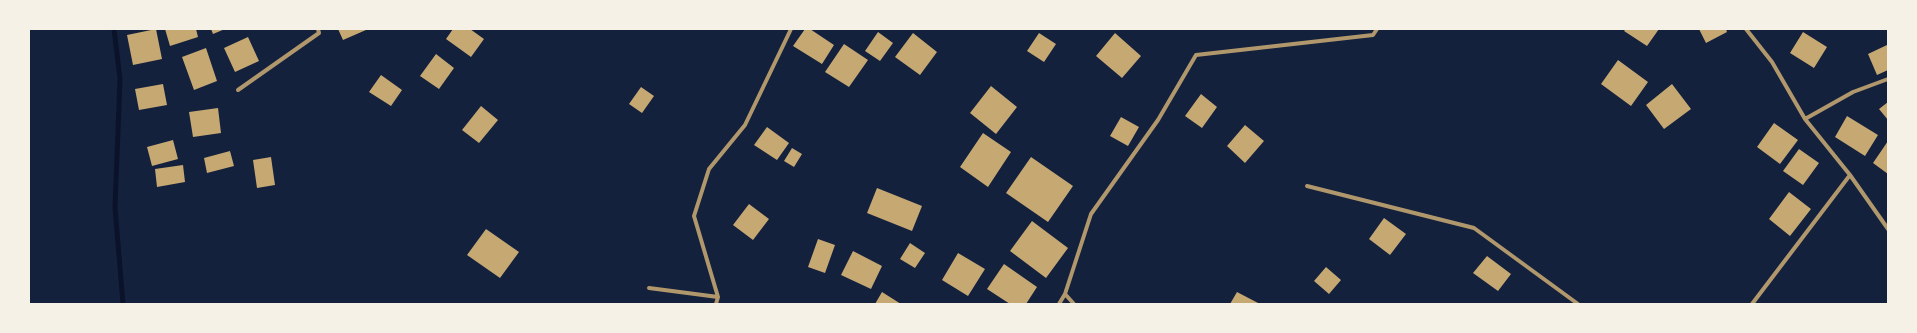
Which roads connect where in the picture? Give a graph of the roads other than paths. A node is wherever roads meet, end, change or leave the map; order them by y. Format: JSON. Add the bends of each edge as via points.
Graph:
{"nodes":[{"id":1,"x":318,"y":29,"type":"edge"},
{"id":2,"x":791,"y":29,"type":"edge"},
{"id":3,"x":1377,"y":29,"type":"edge"},
{"id":4,"x":1746,"y":29,"type":"edge"},
{"id":5,"x":1888,"y":79,"type":"edge"},
{"id":6,"x":238,"y":90,"type":"dead end"},
{"id":7,"x":1805,"y":119,"type":"junction"},
{"id":8,"x":1850,"y":175,"type":"junction"},
{"id":9,"x":1307,"y":186,"type":"dead end"},
{"id":10,"x":1888,"y":229,"type":"edge"},
{"id":11,"x":649,"y":288,"type":"dead end"},
{"id":12,"x":1065,"y":294,"type":"junction"},
{"id":13,"x":718,"y":297,"type":"junction"},
{"id":14,"x":716,"y":304,"type":"edge"},
{"id":15,"x":1059,"y":304,"type":"edge"},
{"id":16,"x":1074,"y":304,"type":"edge"},
{"id":17,"x":1578,"y":304,"type":"edge"},
{"id":18,"x":1752,"y":304,"type":"edge"}],
"edges":[{"from":1,"to":6,"type":"street","via":[[319,33]]},
{"from":2,"to":13,"type":"street","via":[[744,126],[709,169],[694,216]]},
{"from":3,"to":12,"type":"street","via":[[1373,35],[1196,55],[1158,120],[1091,214]]},
{"from":4,"to":7,"type":"street","via":[[1772,62]]},
{"from":5,"to":7,"type":"street","via":[[1853,92]]},
{"from":7,"to":8,"type":"street"},
{"from":8,"to":10,"type":"street"},
{"from":8,"to":18,"type":"street"},
{"from":9,"to":17,"type":"street","via":[[1474,228]]},
{"from":11,"to":13,"type":"street"},
{"from":12,"to":15,"type":"street"},
{"from":12,"to":16,"type":"street"},
{"from":13,"to":14,"type":"street"}]}
